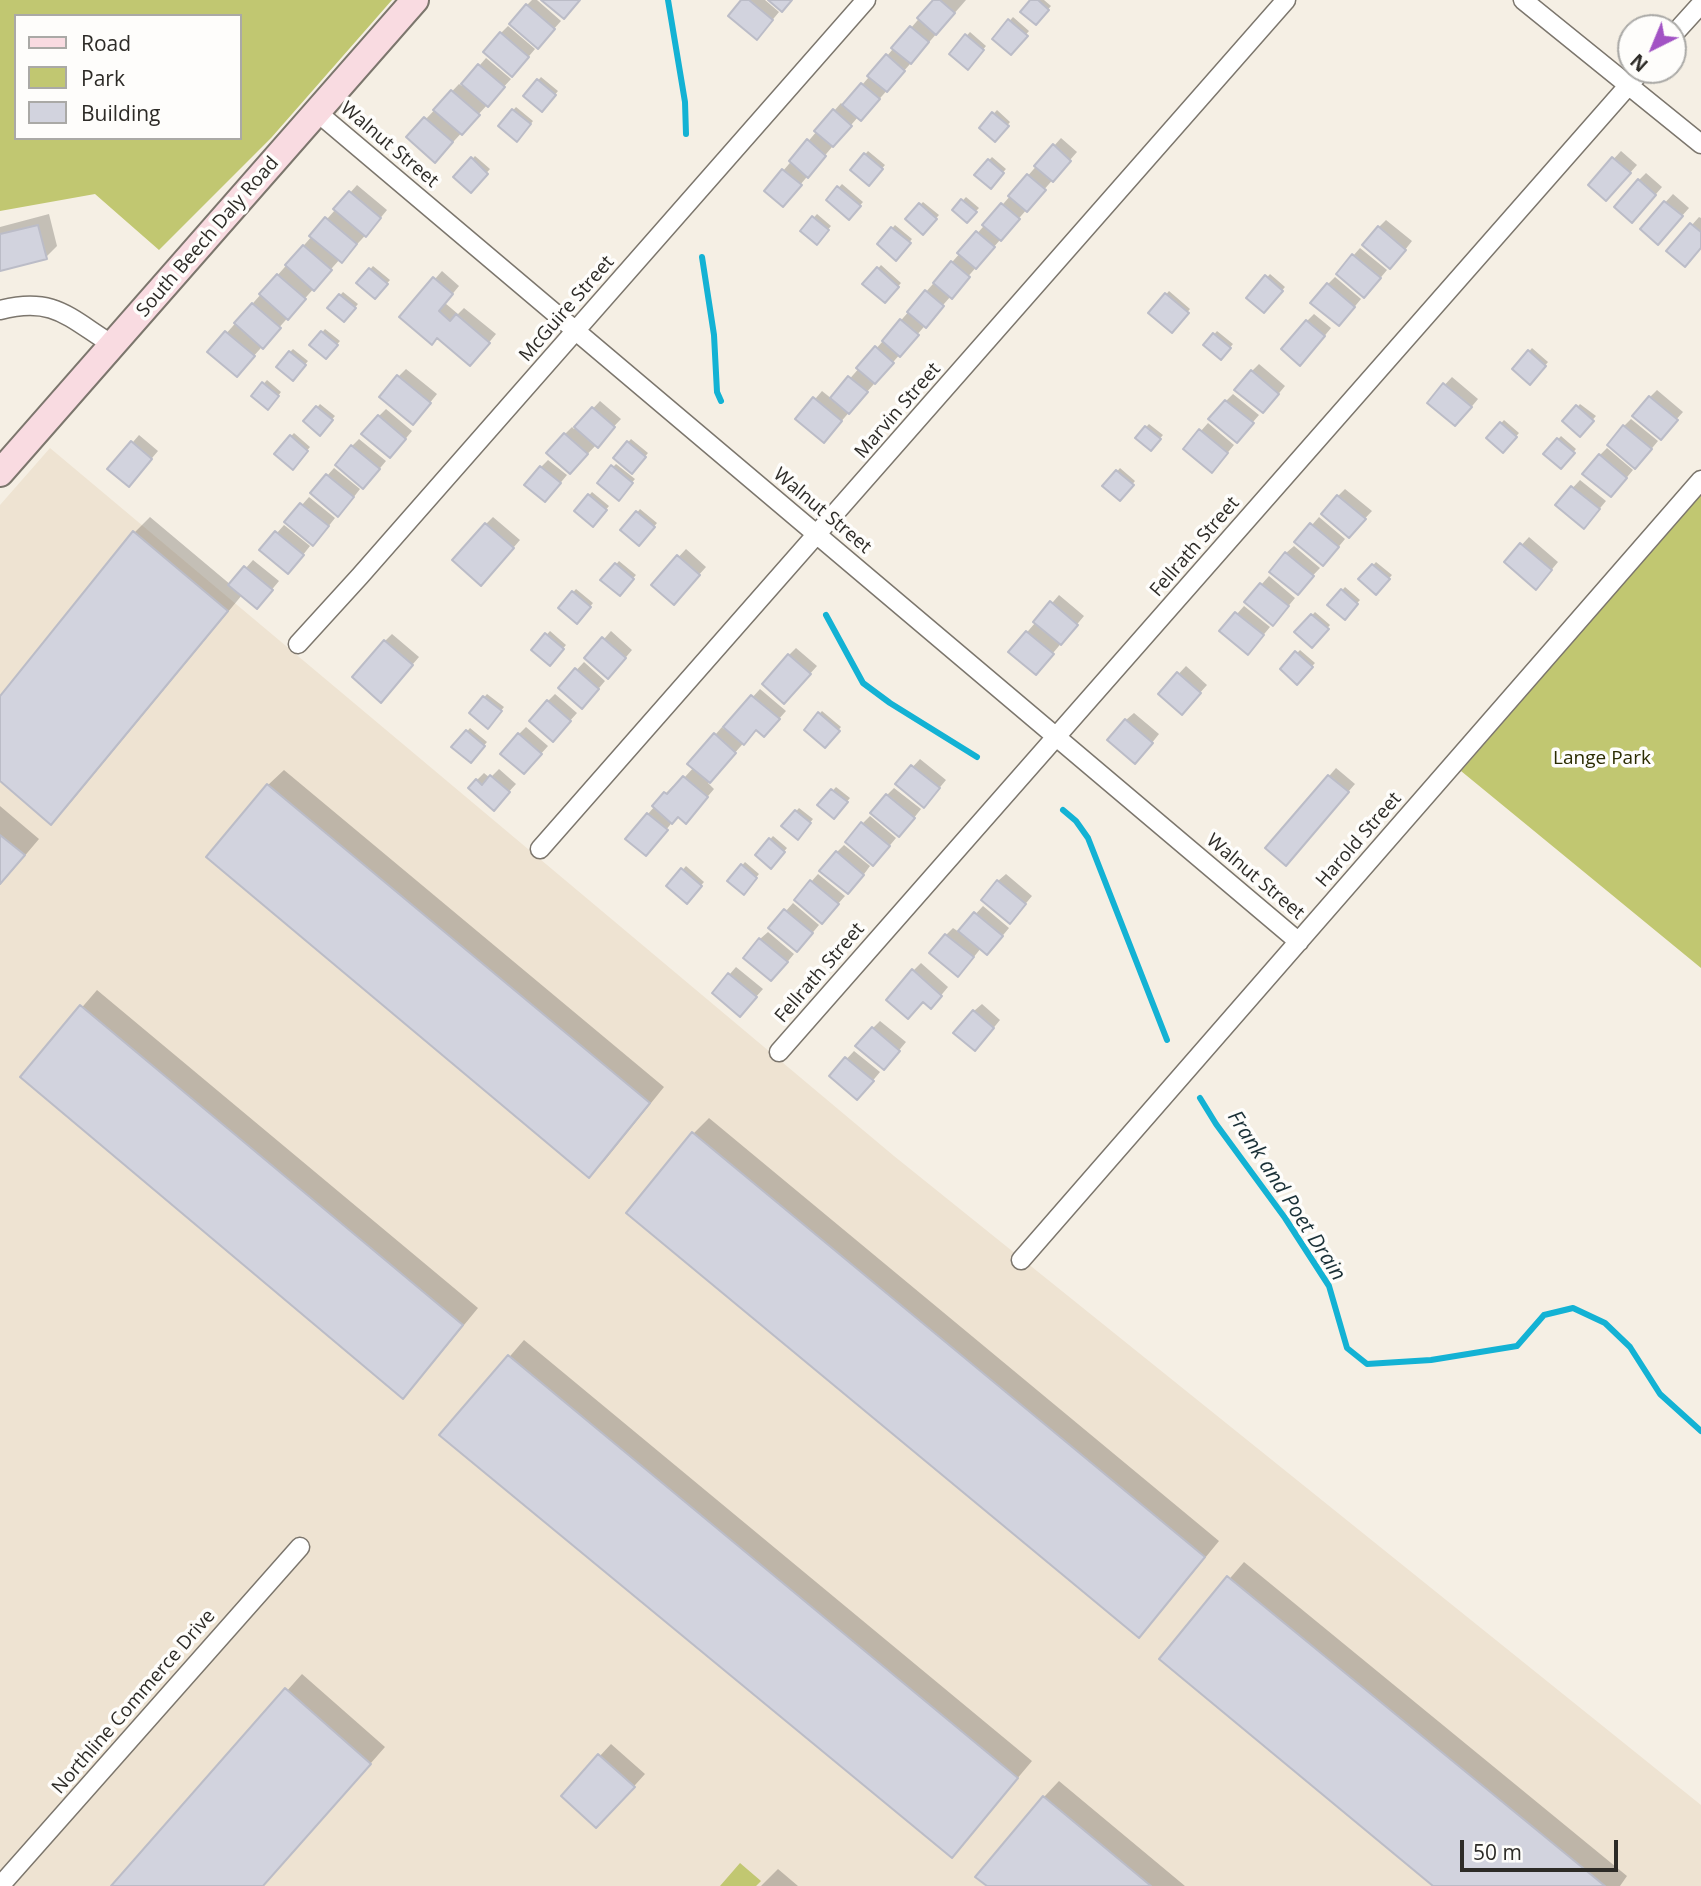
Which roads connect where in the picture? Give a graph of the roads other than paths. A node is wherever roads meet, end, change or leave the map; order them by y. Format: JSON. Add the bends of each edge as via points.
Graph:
{"nodes":[{"id":1,"x":415,"y":0,"type":"edge"},
{"id":2,"x":866,"y":0,"type":"edge"},
{"id":3,"x":1286,"y":0,"type":"edge"},
{"id":4,"x":1522,"y":0,"type":"edge"},
{"id":5,"x":1701,"y":4,"type":"edge"},
{"id":6,"x":1687,"y":20,"type":"edge"},
{"id":7,"x":1629,"y":85,"type":"junction"},
{"id":8,"x":318,"y":113,"type":"junction"},
{"id":9,"x":1701,"y":144,"type":"edge"},
{"id":10,"x":0,"y":310,"type":"edge"},
{"id":11,"x":576,"y":330,"type":"junction"},
{"id":12,"x":113,"y":345,"type":"junction"},
{"id":13,"x":0,"y":473,"type":"edge"},
{"id":14,"x":1701,"y":480,"type":"edge"},
{"id":15,"x":817,"y":534,"type":"junction"},
{"id":16,"x":298,"y":644,"type":"dead end"},
{"id":17,"x":1056,"y":736,"type":"junction"},
{"id":18,"x":540,"y":849,"type":"dead end"},
{"id":19,"x":1299,"y":942,"type":"junction"},
{"id":20,"x":779,"y":1052,"type":"dead end"},
{"id":21,"x":1021,"y":1260,"type":"dead end"},
{"id":22,"x":300,"y":1546,"type":"dead end"},
{"id":23,"x":0,"y":1886,"type":"edge"}],
"edges":[{"from":1,"to":8,"type":"street","name":"South Beech Daly Road"},
{"from":2,"to":11,"type":"street","name":"McGuire Street"},
{"from":3,"to":15,"type":"street","name":"Marvin Street"},
{"from":4,"to":7,"type":"street"},
{"from":5,"to":6,"type":"street"},
{"from":7,"to":9,"type":"street"},
{"from":7,"to":17,"type":"street","name":"Fellrath Street"},
{"from":8,"to":11,"type":"street","name":"Walnut Street"},
{"from":8,"to":12,"type":"street","name":"South Beech Daly Road"},
{"from":10,"to":12,"type":"street","via":[[33,304],[55,308]]},
{"from":11,"to":15,"type":"street","name":"Walnut Street"},
{"from":11,"to":16,"type":"street","name":"McGuire Street"},
{"from":12,"to":13,"type":"street","name":"South Beech Daly Road"},
{"from":14,"to":19,"type":"street","name":"Harold Street"},
{"from":15,"to":17,"type":"street","name":"Walnut Street"},
{"from":15,"to":18,"type":"street","name":"Marvin Street"},
{"from":17,"to":19,"type":"street","name":"Walnut Street"},
{"from":17,"to":20,"type":"street","name":"Fellrath Street"},
{"from":19,"to":21,"type":"street","name":"Harold Street"},
{"from":22,"to":23,"type":"street","name":"Northline Commerce Drive"}]}
